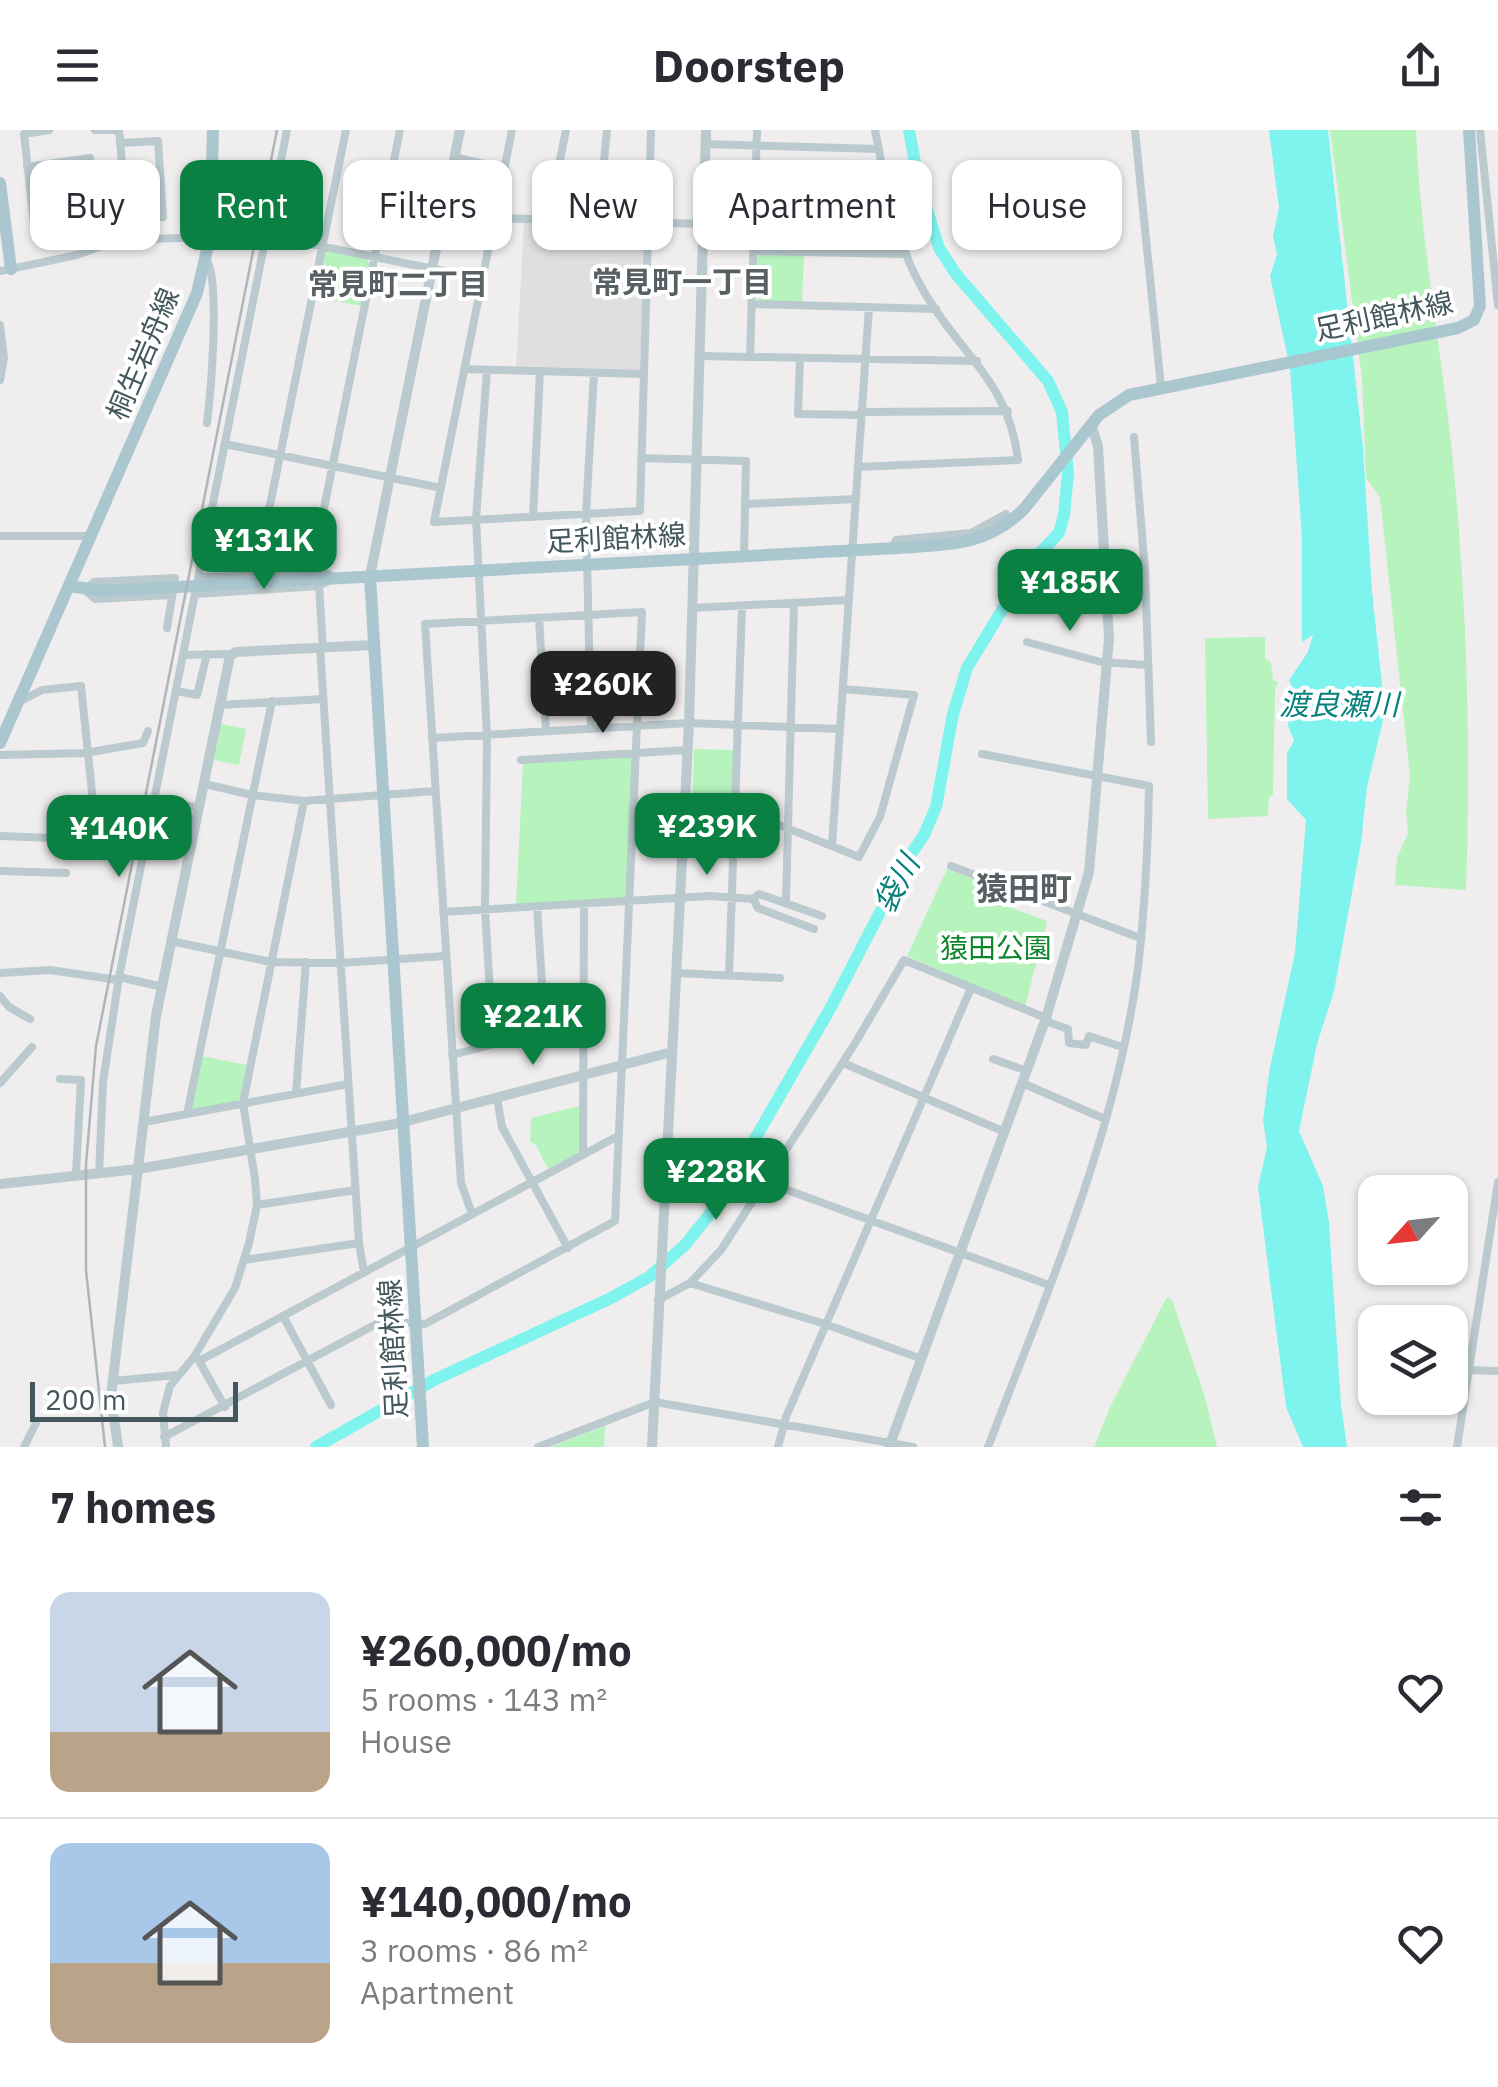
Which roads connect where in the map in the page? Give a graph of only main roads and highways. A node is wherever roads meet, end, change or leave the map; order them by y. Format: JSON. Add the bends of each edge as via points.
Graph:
{"nodes":[{"id":1,"x":213,"y":130,"type":"edge"},
{"id":2,"x":1469,"y":130,"type":"edge"},
{"id":3,"x":0,"y":183,"type":"edge"},
{"id":4,"x":5,"y":270,"type":"edge"},
{"id":5,"x":370,"y":576,"type":"junction"},
{"id":6,"x":69,"y":586,"type":"junction"},
{"id":7,"x":4,"y":719,"type":"edge"},
{"id":8,"x":0,"y":743,"type":"edge"},
{"id":9,"x":423,"y":1447,"type":"edge"}],
"edges":[{"from":1,"to":6,"type":"main road","name":"桐生岩舟線","via":[[210,237],[189,318]]},
{"from":2,"to":5,"type":"main road","name":"足利館林線","via":[[1480,306],[1474,320],[1121,399],[1090,425],[1024,509],[978,539]]},
{"from":3,"to":4,"type":"main road"},
{"from":5,"to":6,"type":"main road","via":[[103,590]]},
{"from":5,"to":9,"type":"main road","name":"足利館林線"},
{"from":6,"to":7,"type":"main road","name":"桐生岩舟線"},
{"from":7,"to":8,"type":"main road","name":"桐生岩舟線"}]}
